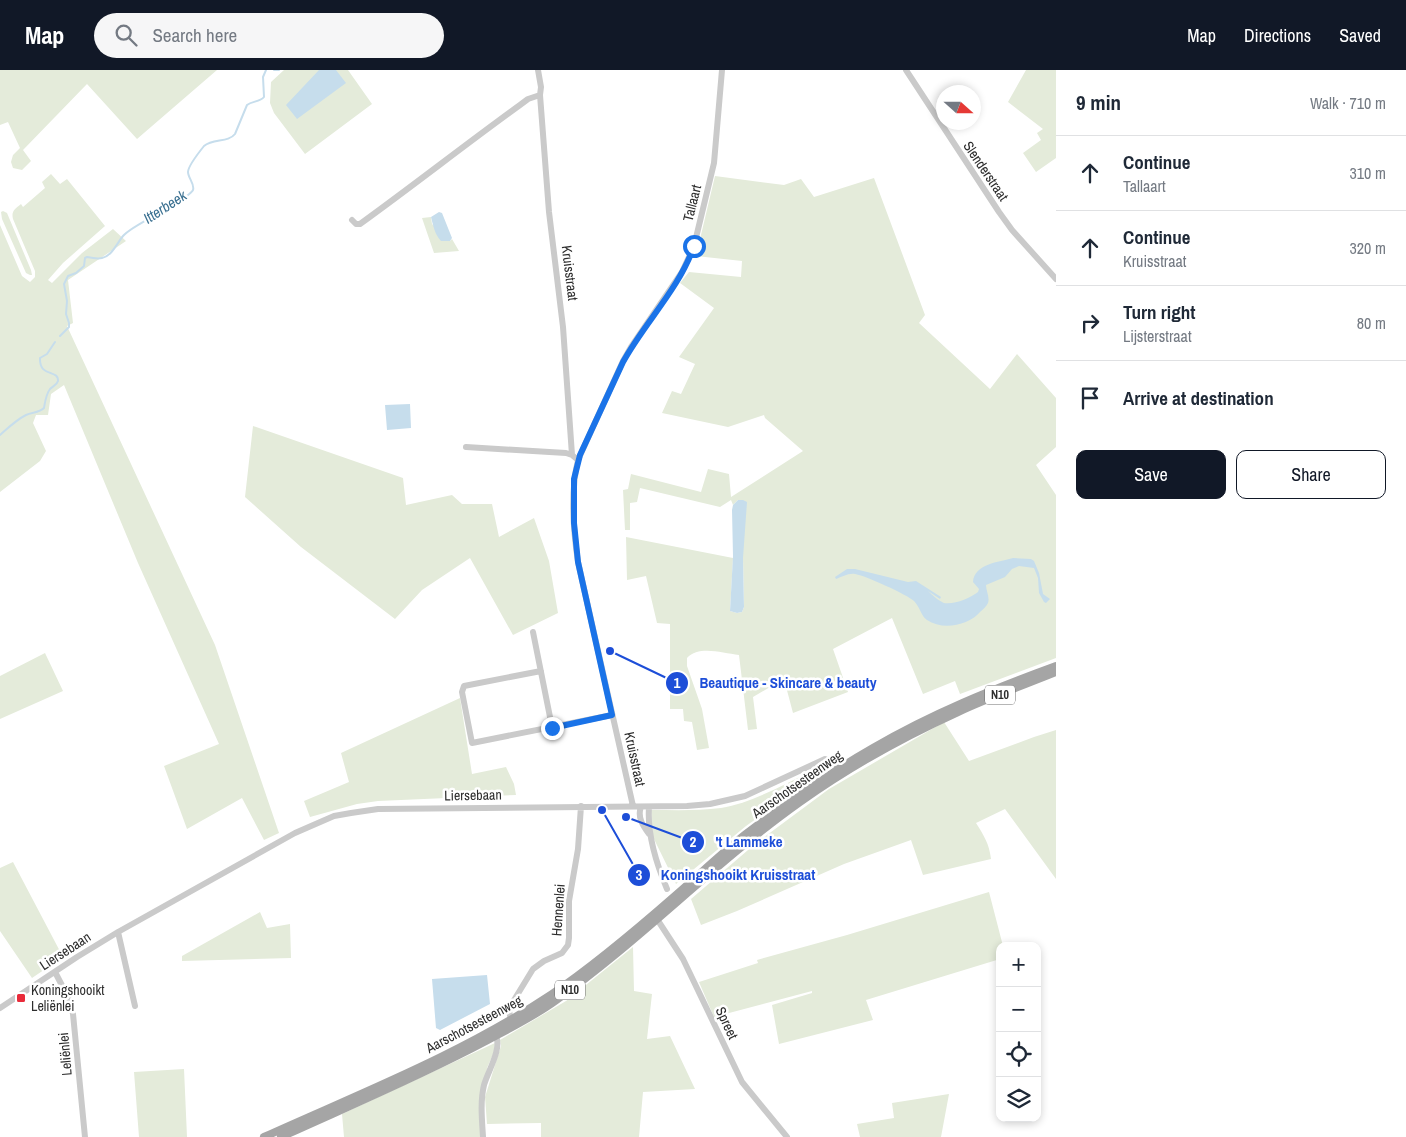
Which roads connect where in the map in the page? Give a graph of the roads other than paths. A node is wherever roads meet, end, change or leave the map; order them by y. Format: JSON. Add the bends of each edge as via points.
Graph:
{"nodes":[{"id":1,"x":538,"y":70,"type":"edge"},
{"id":2,"x":722,"y":70,"type":"edge"},
{"id":3,"x":906,"y":70,"type":"edge"},
{"id":4,"x":540,"y":95,"type":"junction"},
{"id":5,"x":352,"y":220,"type":"dead end"},
{"id":6,"x":1056,"y":279,"type":"edge"},
{"id":7,"x":466,"y":447,"type":"dead end"},
{"id":8,"x":572,"y":455,"type":"junction"},
{"id":9,"x":578,"y":460,"type":"junction"},
{"id":10,"x":533,"y":632,"type":"dead end"},
{"id":11,"x":1056,"y":666,"type":"edge"},
{"id":12,"x":540,"y":671,"type":"junction"},
{"id":13,"x":1056,"y":672,"type":"edge"},
{"id":14,"x":612,"y":715,"type":"junction"},
{"id":15,"x":552,"y":728,"type":"junction"},
{"id":16,"x":884,"y":746,"type":"junction"},
{"id":17,"x":841,"y":771,"type":"junction"},
{"id":18,"x":581,"y":806,"type":"junction"},
{"id":19,"x":633,"y":806,"type":"junction"},
{"id":20,"x":641,"y":807,"type":"junction"},
{"id":21,"x":649,"y":807,"type":"junction"},
{"id":22,"x":650,"y":836,"type":"junction"},
{"id":23,"x":667,"y":888,"type":"dead end"},
{"id":24,"x":655,"y":917,"type":"junction"},
{"id":25,"x":118,"y":932,"type":"junction"},
{"id":26,"x":55,"y":972,"type":"junction"},
{"id":27,"x":135,"y":1006,"type":"dead end"},
{"id":28,"x":0,"y":1008,"type":"edge"},
{"id":29,"x":511,"y":1020,"type":"junction"},
{"id":30,"x":496,"y":1036,"type":"junction"},
{"id":31,"x":85,"y":1137,"type":"edge"},
{"id":32,"x":264,"y":1137,"type":"edge"},
{"id":33,"x":281,"y":1137,"type":"edge"},
{"id":34,"x":483,"y":1137,"type":"edge"},
{"id":35,"x":787,"y":1137,"type":"edge"}],
"edges":[{"from":1,"to":4,"type":"street","name":"Kruisstraat"},
{"from":2,"to":9,"type":"street","name":"Tallaart","via":[[712,173],[692,253],[631,347]]},
{"from":3,"to":6,"type":"street","name":"Slenderstraat","via":[[999,212]]},
{"from":4,"to":5,"type":"street","via":[[514,109],[360,224]]},
{"from":4,"to":8,"type":"street","name":"Kruisstraat"},
{"from":7,"to":8,"type":"street"},
{"from":8,"to":9,"type":"street"},
{"from":9,"to":14,"type":"street","name":"Kruisstraat","via":[[574,479],[574,515],[578,562]]},
{"from":10,"to":12,"type":"street"},
{"from":11,"to":16,"type":"main road","name":"Aarschotsesteenweg","number":"N10","via":[[941,713]]},
{"from":12,"to":15,"type":"street"},
{"from":12,"to":15,"type":"street","via":[[464,686],[462,692],[472,744]]},
{"from":13,"to":16,"type":"main road","name":"Aarschotsesteenweg","number":"N10"},
{"from":14,"to":15,"type":"street"},
{"from":14,"to":19,"type":"street","name":"Kruisstraat"},
{"from":16,"to":17,"type":"main road","name":"Aarschotsesteenweg","number":"N10"},
{"from":17,"to":21,"type":"street","name":"Liersebaan","via":[[825,759],[745,796],[710,804]]},
{"from":17,"to":24,"type":"main road","name":"Aarschotsesteenweg","number":"N10"},
{"from":18,"to":19,"type":"street","name":"Liersebaan"},
{"from":18,"to":25,"type":"street","name":"Liersebaan","via":[[378,809],[334,816],[295,833]]},
{"from":18,"to":29,"type":"street","name":"Hennenlei","via":[[569,901],[568,942],[562,953],[530,971],[511,1005]]},
{"from":19,"to":20,"type":"street","name":"Liersebaan"},
{"from":20,"to":21,"type":"street","name":"Liersebaan"},
{"from":20,"to":22,"type":"street","via":[[639,816]]},
{"from":21,"to":22,"type":"street"},
{"from":22,"to":23,"type":"street"},
{"from":24,"to":29,"type":"main road","name":"Aarschotsesteenweg","number":"N10","via":[[591,966]]},
{"from":24,"to":30,"type":"main road","name":"Aarschotsesteenweg","number":"N10","via":[[615,956],[554,1002]]},
{"from":24,"to":35,"type":"street","name":"Spreet","via":[[683,959],[742,1082]]},
{"from":25,"to":26,"type":"street","name":"Liersebaan"},
{"from":25,"to":27,"type":"street"},
{"from":26,"to":28,"type":"street","name":"Liersebaan"},
{"from":26,"to":31,"type":"street","name":"Leliënlei","via":[[73,1014]]},
{"from":29,"to":32,"type":"main road","name":"Aarschotsesteenweg","number":"N10","via":[[445,1055]]},
{"from":30,"to":33,"type":"main road","name":"Aarschotsesteenweg","number":"N10"},
{"from":30,"to":34,"type":"street","via":[[498,1044],[484,1087]]}]}
